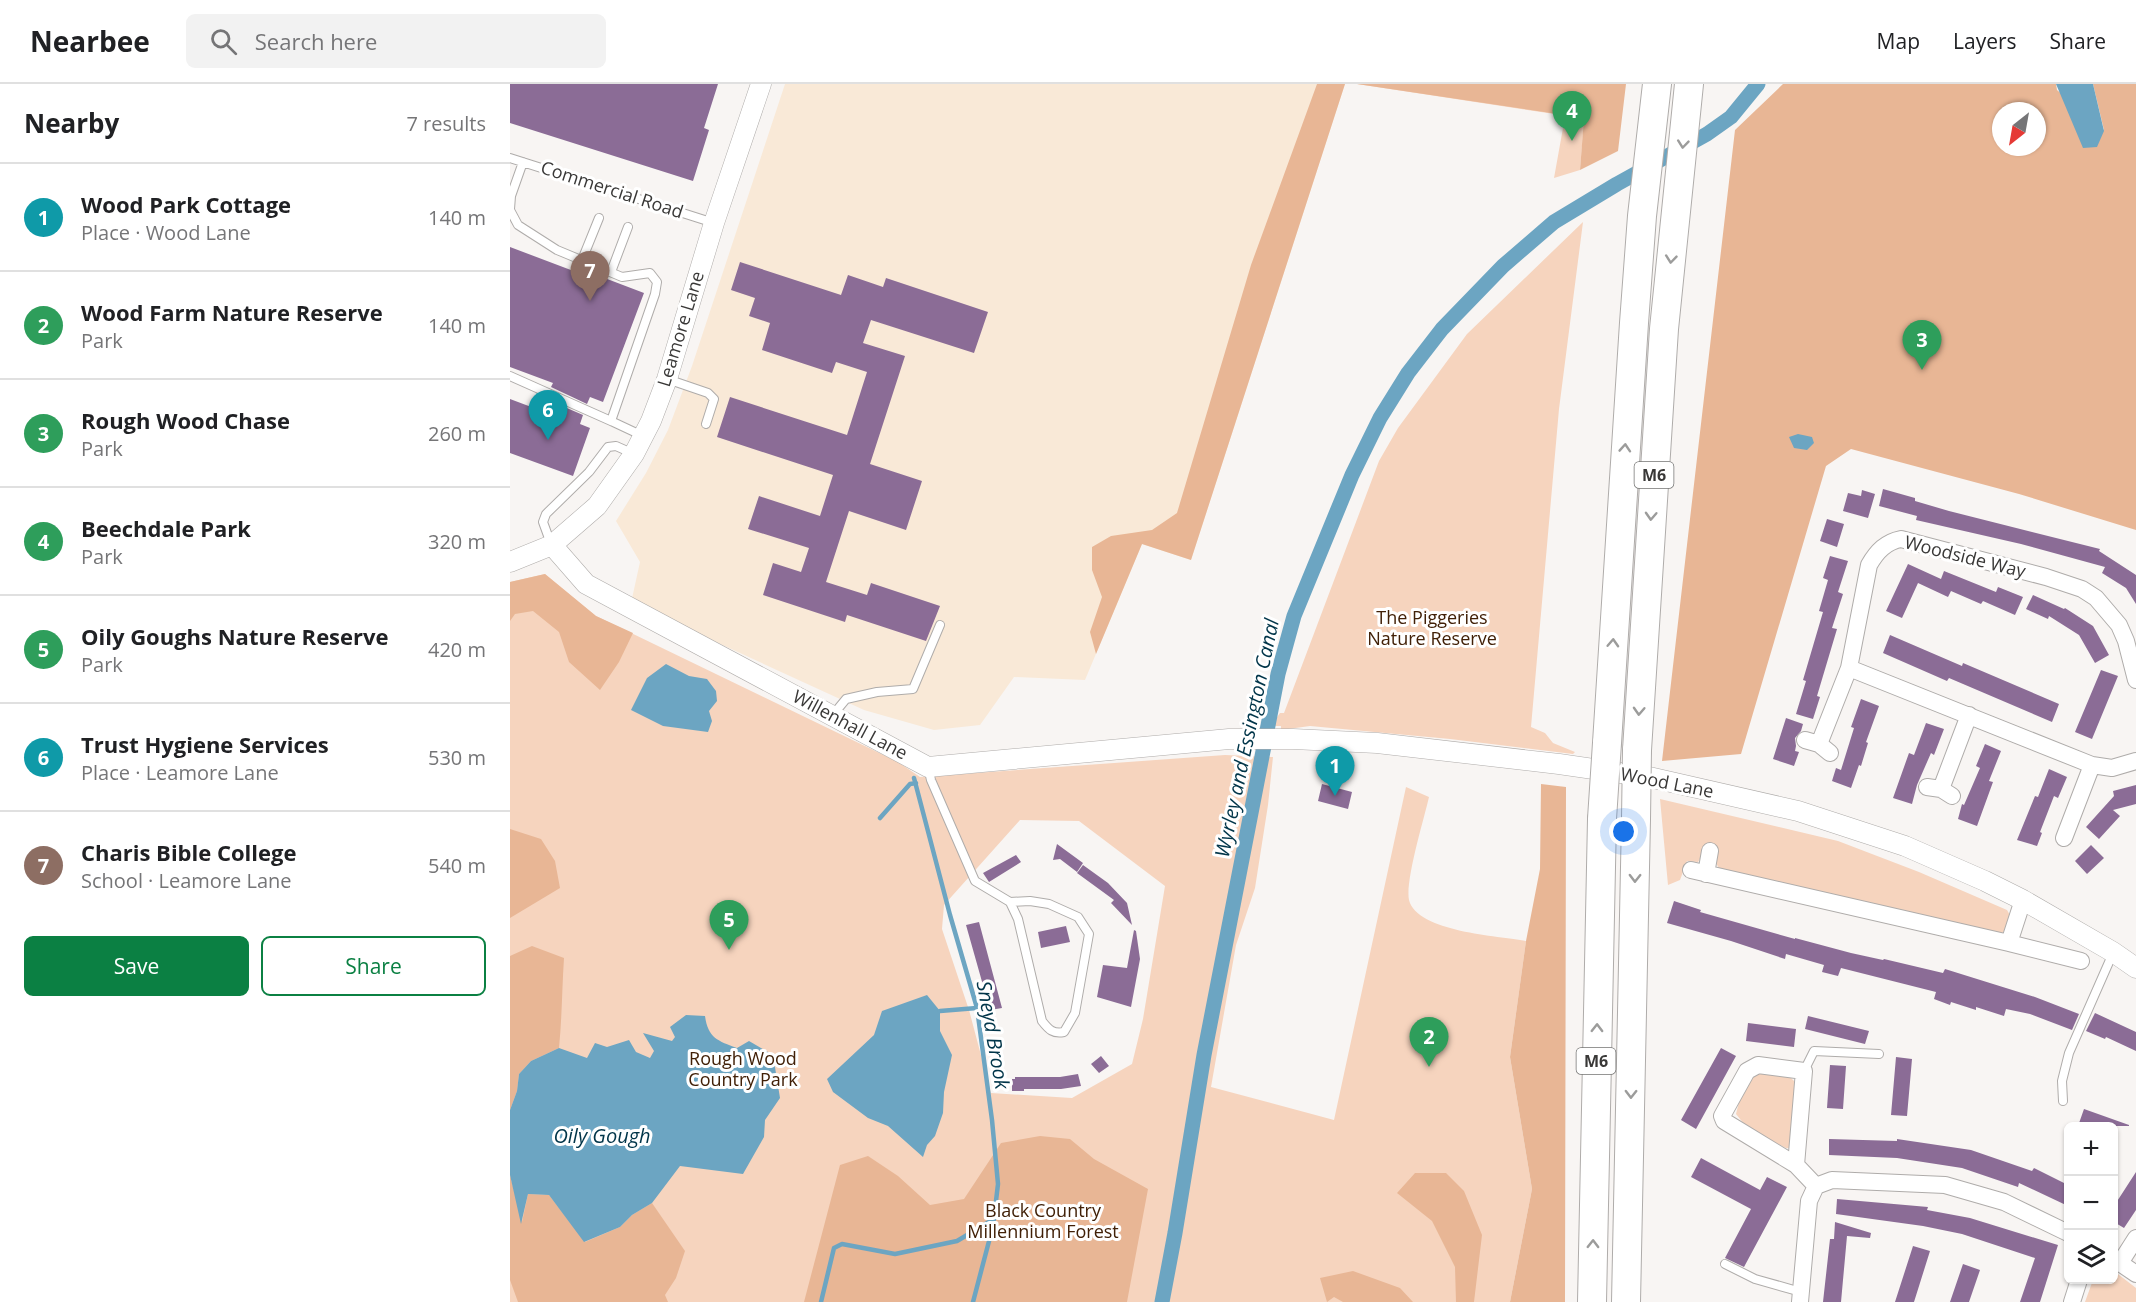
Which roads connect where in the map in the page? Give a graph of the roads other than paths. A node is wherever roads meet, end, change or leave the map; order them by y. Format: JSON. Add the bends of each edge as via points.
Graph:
{"nodes":[{"id":1,"x":760,"y":84,"type":"edge"},
{"id":2,"x":1689,"y":85,"type":"edge"},
{"id":3,"x":1656,"y":98,"type":"edge"},
{"id":4,"x":510,"y":158,"type":"edge"},
{"id":5,"x":523,"y":162,"type":"junction"},
{"id":6,"x":510,"y":209,"type":"edge"},
{"id":7,"x":599,"y":218,"type":"dead end"},
{"id":8,"x":714,"y":223,"type":"junction"},
{"id":9,"x":628,"y":227,"type":"dead end"},
{"id":10,"x":582,"y":260,"type":"junction"},
{"id":11,"x":611,"y":272,"type":"junction"},
{"id":12,"x":510,"y":376,"type":"edge"},
{"id":13,"x":666,"y":379,"type":"junction"},
{"id":14,"x":611,"y":421,"type":"junction"},
{"id":15,"x":706,"y":424,"type":"dead end"},
{"id":16,"x":644,"y":436,"type":"junction"},
{"id":17,"x":634,"y":454,"type":"junction"},
{"id":18,"x":552,"y":545,"type":"junction"},
{"id":19,"x":510,"y":562,"type":"edge"},
{"id":20,"x":939,"y":625,"type":"dead end"},
{"id":21,"x":1850,"y":668,"type":"junction"},
{"id":22,"x":2136,"y":680,"type":"edge"},
{"id":23,"x":1969,"y":715,"type":"junction"},
{"id":24,"x":832,"y":716,"type":"junction"},
{"id":25,"x":1234,"y":740,"type":"joint"},
{"id":26,"x":1818,"y":746,"type":"dead end"},
{"id":27,"x":2136,"y":761,"type":"edge"},
{"id":28,"x":2092,"y":765,"type":"junction"},
{"id":29,"x":928,"y":767,"type":"junction"},
{"id":30,"x":1940,"y":790,"type":"dead end"},
{"id":31,"x":2064,"y":839,"type":"dead end"},
{"id":32,"x":1710,"y":851,"type":"dead end"},
{"id":33,"x":2023,"y":900,"type":"junction"},
{"id":34,"x":1010,"y":903,"type":"junction"},
{"id":35,"x":2009,"y":943,"type":"junction"},
{"id":36,"x":2113,"y":952,"type":"junction"},
{"id":37,"x":2081,"y":961,"type":"dead end"},
{"id":38,"x":2136,"y":968,"type":"edge"},
{"id":39,"x":1879,"y":1054,"type":"dead end"},
{"id":40,"x":1804,"y":1071,"type":"junction"},
{"id":41,"x":2063,"y":1101,"type":"dead end"},
{"id":42,"x":1796,"y":1165,"type":"junction"},
{"id":43,"x":1824,"y":1183,"type":"junction"},
{"id":44,"x":2064,"y":1231,"type":"edge"},
{"id":45,"x":2136,"y":1238,"type":"edge"},
{"id":46,"x":2118,"y":1260,"type":"edge"},
{"id":47,"x":2118,"y":1262,"type":"edge"},
{"id":48,"x":1725,"y":1264,"type":"dead end"},
{"id":49,"x":2136,"y":1274,"type":"edge"},
{"id":50,"x":2078,"y":1284,"type":"edge"},
{"id":51,"x":1800,"y":1297,"type":"edge"},
{"id":52,"x":1592,"y":1302,"type":"edge"},
{"id":53,"x":1626,"y":1302,"type":"edge"},
{"id":54,"x":2072,"y":1302,"type":"edge"}],
"edges":[{"from":1,"to":8,"type":"street","name":"Leamore Lane"},
{"from":2,"to":53,"type":"highway","number":"M6","one_way":true,"bridge":true,"via":[[1662,352],[1637,750]]},
{"from":52,"to":3,"type":"highway","number":"M6","one_way":true,"bridge":true,"via":[[1602,819],[1642,216]]},
{"from":4,"to":5,"type":"lane","name":"Commercial Road"},
{"from":5,"to":6,"type":"lane"},
{"from":5,"to":8,"type":"lane","name":"Commercial Road"},
{"from":6,"to":10,"type":"lane","via":[[518,225],[557,250]]},
{"from":7,"to":10,"type":"lane"},
{"from":8,"to":13,"type":"street","name":"Leamore Lane"},
{"from":9,"to":11,"type":"lane"},
{"from":10,"to":11,"type":"lane"},
{"from":11,"to":14,"type":"lane","via":[[622,277],[650,273],[657,282]]},
{"from":12,"to":14,"type":"lane"},
{"from":13,"to":15,"type":"lane","via":[[708,393],[714,399]]},
{"from":13,"to":16,"type":"street","name":"Leamore Lane"},
{"from":14,"to":16,"type":"lane"},
{"from":16,"to":17,"type":"street","name":"Leamore Lane"},
{"from":17,"to":18,"type":"street","name":"Leamore Lane","via":[[597,506]]},
{"from":17,"to":18,"type":"lane","via":[[616,446],[608,447],[590,472],[546,514],[543,522]]},
{"from":18,"to":19,"type":"street"},
{"from":18,"to":24,"type":"street","name":"Willenhall Lane","via":[[586,584]]},
{"from":20,"to":24,"type":"lane","via":[[913,689],[846,699]]},
{"from":21,"to":22,"type":"street","name":"Woodside Way","via":[[1869,565],[1886,544],[1901,539],[2082,589],[2097,598],[2119,625]]},
{"from":21,"to":23,"type":"street"},
{"from":21,"to":26,"type":"street","name":"Woodside Way"},
{"from":23,"to":28,"type":"street"},
{"from":23,"to":30,"type":"street"},
{"from":24,"to":29,"type":"street","name":"Willenhall Lane"},
{"from":25,"to":29,"type":"street","name":"Willenhall Lane"},
{"from":25,"to":33,"type":"street","name":"Wood Lane","via":[[1377,742],[1649,777],[1827,820],[1905,846]]},
{"from":27,"to":28,"type":"street","via":[[2112,768]]},
{"from":28,"to":31,"type":"street"},
{"from":29,"to":34,"type":"lane","via":[[975,881]]},
{"from":32,"to":35,"type":"street","via":[[1699,872]]},
{"from":33,"to":35,"type":"street"},
{"from":33,"to":36,"type":"street","name":"Wood Lane"},
{"from":34,"to":34,"type":"lane","via":[[1018,919],[1042,1021],[1051,1031],[1064,1032],[1075,1013],[1089,934],[1078,917],[1049,904]]},
{"from":35,"to":37,"type":"street"},
{"from":36,"to":38,"type":"street","name":"Wood Lane"},
{"from":36,"to":41,"type":"lane","via":[[2069,1053],[2062,1081]]},
{"from":39,"to":40,"type":"lane","via":[[1814,1051]]},
{"from":40,"to":42,"type":"street"},
{"from":40,"to":42,"type":"street","via":[[1758,1065],[1747,1071],[1722,1116],[1724,1121]]},
{"from":42,"to":43,"type":"street"},
{"from":43,"to":44,"type":"street","via":[[1945,1185],[2004,1202]]},
{"from":43,"to":51,"type":"street","via":[[1809,1201]]},
{"from":45,"to":46,"type":"street"},
{"from":47,"to":49,"type":"street"},
{"from":48,"to":51,"type":"lane"},
{"from":50,"to":54,"type":"street"}]}
